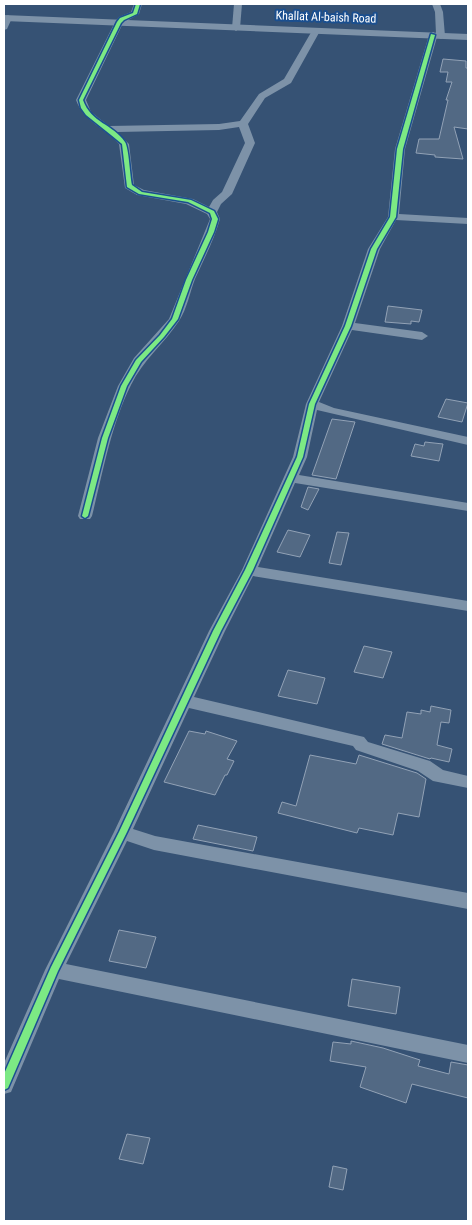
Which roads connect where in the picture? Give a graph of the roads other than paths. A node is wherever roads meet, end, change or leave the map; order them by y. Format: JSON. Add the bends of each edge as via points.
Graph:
{"nodes":[{"id":1,"x":138,"y":4,"type":"edge"},
{"id":2,"x":238,"y":4,"type":"edge"},
{"id":3,"x":436,"y":4,"type":"edge"},
{"id":4,"x":5,"y":21,"type":"edge"},
{"id":5,"x":119,"y":22,"type":"junction"},
{"id":6,"x":236,"y":28,"type":"junction"},
{"id":7,"x":316,"y":31,"type":"junction"},
{"id":8,"x":437,"y":36,"type":"junction"},
{"id":9,"x":468,"y":37,"type":"edge"},
{"id":10,"x":243,"y":124,"type":"junction"},
{"id":11,"x":104,"y":129,"type":"junction"},
{"id":12,"x":212,"y":212,"type":"junction"},
{"id":13,"x":393,"y":217,"type":"junction"},
{"id":14,"x":468,"y":221,"type":"edge"},
{"id":15,"x":348,"y":326,"type":"junction"},
{"id":16,"x":422,"y":336,"type":"dead end"},
{"id":17,"x":312,"y":404,"type":"junction"},
{"id":18,"x":468,"y":441,"type":"edge"},
{"id":19,"x":291,"y":478,"type":"junction"},
{"id":20,"x":468,"y":507,"type":"edge"},
{"id":21,"x":85,"y":516,"type":"dead end"},
{"id":22,"x":249,"y":570,"type":"junction"},
{"id":23,"x":468,"y":606,"type":"edge"},
{"id":24,"x":186,"y":701,"type":"junction"},
{"id":25,"x":468,"y":782,"type":"edge"},
{"id":26,"x":123,"y":832,"type":"junction"},
{"id":27,"x":468,"y":901,"type":"edge"},
{"id":28,"x":54,"y":970,"type":"junction"},
{"id":29,"x":468,"y":1054,"type":"edge"},
{"id":30,"x":4,"y":1085,"type":"edge"}],
"edges":[{"from":1,"to":5,"type":"street","via":[[135,14]]},
{"from":2,"to":6,"type":"street"},
{"from":3,"to":8,"type":"street","via":[[439,12]]},
{"from":4,"to":5,"type":"street","name":"Khallat Al-baish Road"},
{"from":5,"to":6,"type":"street","name":"Khallat Al-baish Road"},
{"from":5,"to":11,"type":"street","via":[[81,100],[84,110]]},
{"from":6,"to":7,"type":"street","name":"Khallat Al-baish Road"},
{"from":7,"to":8,"type":"street","name":"Khallat Al-baish Road"},
{"from":7,"to":10,"type":"street","via":[[288,81],[266,92]]},
{"from":8,"to":9,"type":"street","name":"Khallat Al-baish Road"},
{"from":8,"to":13,"type":"street","via":[[400,149]]},
{"from":10,"to":11,"type":"street"},
{"from":10,"to":12,"type":"street","via":[[250,143],[227,194],[217,202]]},
{"from":11,"to":12,"type":"street","via":[[124,144],[129,186],[141,193],[189,201]]},
{"from":12,"to":21,"type":"street","via":[[215,218],[211,232],[175,319],[138,361],[124,386],[105,438]]},
{"from":13,"to":14,"type":"street"},
{"from":13,"to":15,"type":"street","via":[[374,249]]},
{"from":15,"to":16,"type":"street"},
{"from":15,"to":17,"type":"street"},
{"from":17,"to":18,"type":"street","via":[[338,413]]},
{"from":17,"to":19,"type":"street","via":[[300,457]]},
{"from":19,"to":20,"type":"street"},
{"from":19,"to":22,"type":"street"},
{"from":22,"to":23,"type":"street"},
{"from":22,"to":24,"type":"street","via":[[217,630]]},
{"from":24,"to":25,"type":"street","via":[[358,741],[362,746],[424,766],[439,776]]},
{"from":24,"to":26,"type":"street"},
{"from":26,"to":27,"type":"street","via":[[154,843]]},
{"from":26,"to":28,"type":"street"},
{"from":28,"to":29,"type":"street"},
{"from":28,"to":30,"type":"street"}]}
